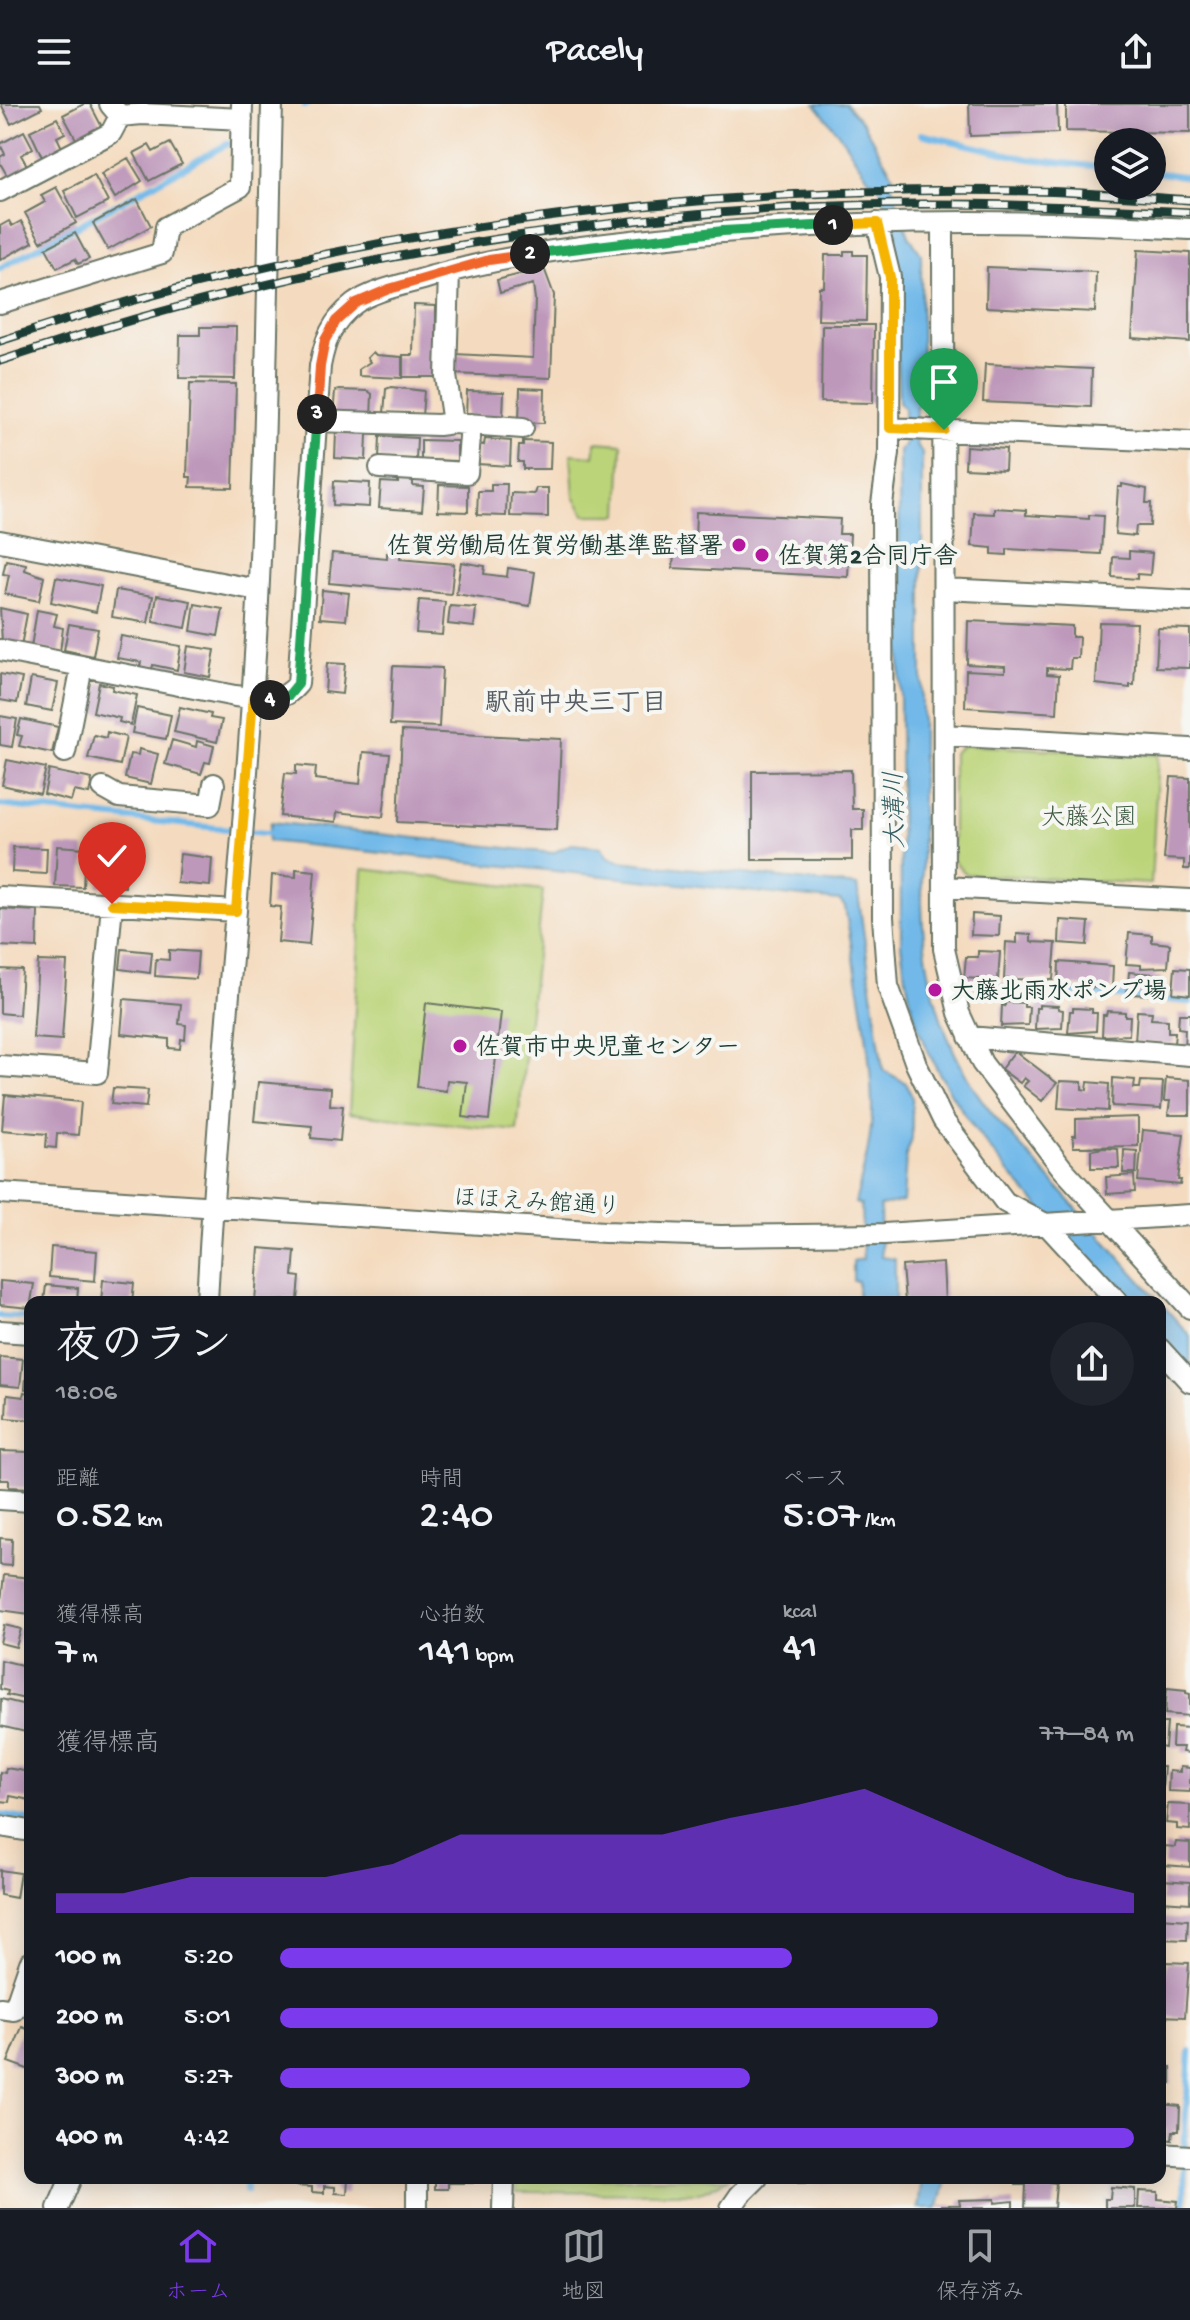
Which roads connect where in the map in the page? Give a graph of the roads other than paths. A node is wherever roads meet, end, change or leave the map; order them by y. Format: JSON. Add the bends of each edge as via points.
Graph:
{"nodes":[{"id":1,"x":272,"y":104,"type":"edge"},
{"id":2,"x":115,"y":110,"type":"edge"},
{"id":3,"x":242,"y":111,"type":"edge"},
{"id":4,"x":0,"y":191,"type":"edge"},
{"id":5,"x":877,"y":223,"type":"junction"},
{"id":6,"x":943,"y":223,"type":"junction"},
{"id":7,"x":1190,"y":229,"type":"edge"},
{"id":8,"x":449,"y":272,"type":"junction"},
{"id":9,"x":0,"y":303,"type":"edge"},
{"id":10,"x":316,"y":421,"type":"junction"},
{"id":11,"x":462,"y":424,"type":"junction"},
{"id":12,"x":523,"y":428,"type":"dead end"},
{"id":13,"x":893,"y":428,"type":"junction"},
{"id":14,"x":944,"y":430,"type":"junction"},
{"id":15,"x":1190,"y":442,"type":"edge"},
{"id":16,"x":380,"y":468,"type":"dead end"},
{"id":17,"x":0,"y":541,"type":"edge"},
{"id":18,"x":944,"y":589,"type":"junction"},
{"id":19,"x":258,"y":590,"type":"junction"},
{"id":20,"x":1190,"y":601,"type":"edge"},
{"id":21,"x":0,"y":650,"type":"edge"},
{"id":22,"x":82,"y":666,"type":"junction"},
{"id":23,"x":253,"y":698,"type":"junction"},
{"id":24,"x":944,"y":735,"type":"junction"},
{"id":25,"x":1190,"y":749,"type":"edge"},
{"id":26,"x":65,"y":752,"type":"dead end"},
{"id":27,"x":214,"y":784,"type":"dead end"},
{"id":28,"x":103,"y":788,"type":"dead end"},
{"id":29,"x":210,"y":805,"type":"junction"},
{"id":30,"x":244,"y":812,"type":"junction"},
{"id":31,"x":944,"y":887,"type":"junction"},
{"id":32,"x":0,"y":897,"type":"edge"},
{"id":33,"x":1190,"y":900,"type":"edge"},
{"id":34,"x":112,"y":904,"type":"junction"},
{"id":35,"x":236,"y":911,"type":"junction"},
{"id":36,"x":969,"y":1037,"type":"junction"},
{"id":37,"x":1190,"y":1055,"type":"edge"},
{"id":38,"x":0,"y":1066,"type":"edge"},
{"id":39,"x":0,"y":1193,"type":"edge"},
{"id":40,"x":211,"y":1207,"type":"junction"},
{"id":41,"x":1190,"y":1215,"type":"edge"},
{"id":42,"x":1103,"y":1220,"type":"junction"},
{"id":43,"x":1052,"y":1225,"type":"junction"},
{"id":44,"x":207,"y":1296,"type":"edge"},
{"id":45,"x":1113,"y":1296,"type":"edge"},
{"id":46,"x":1190,"y":1308,"type":"edge"},
{"id":47,"x":0,"y":1331,"type":"edge"},
{"id":48,"x":24,"y":1333,"type":"edge"},
{"id":49,"x":1166,"y":1356,"type":"edge"},
{"id":50,"x":1190,"y":1382,"type":"edge"},
{"id":51,"x":0,"y":1499,"type":"edge"},
{"id":52,"x":24,"y":1501,"type":"edge"},
{"id":53,"x":0,"y":1826,"type":"edge"},
{"id":54,"x":24,"y":1830,"type":"edge"},
{"id":55,"x":24,"y":1981,"type":"edge"},
{"id":56,"x":0,"y":2008,"type":"edge"},
{"id":57,"x":1166,"y":2154,"type":"edge"},
{"id":58,"x":1190,"y":2156,"type":"edge"},
{"id":59,"x":68,"y":2184,"type":"edge"},
{"id":60,"x":417,"y":2184,"type":"edge"},
{"id":61,"x":504,"y":2184,"type":"edge"},
{"id":62,"x":751,"y":2184,"type":"edge"},
{"id":63,"x":58,"y":2208,"type":"edge"},
{"id":64,"x":417,"y":2208,"type":"edge"},
{"id":65,"x":503,"y":2208,"type":"edge"},
{"id":66,"x":731,"y":2208,"type":"edge"}],
"edges":[{"from":1,"to":19,"type":"street"},
{"from":2,"to":3,"type":"street"},
{"from":2,"to":4,"type":"street","via":[[111,133]]},
{"from":3,"to":9,"type":"street","via":[[240,187],[166,227],[162,253]]},
{"from":5,"to":6,"type":"street"},
{"from":5,"to":8,"type":"street","via":[[568,247]]},
{"from":5,"to":13,"type":"street","via":[[890,277]]},
{"from":6,"to":7,"type":"street"},
{"from":6,"to":14,"type":"street"},
{"from":8,"to":10,"type":"street","via":[[356,303],[336,321],[325,340]]},
{"from":8,"to":11,"type":"street","via":[[446,376]]},
{"from":10,"to":11,"type":"street"},
{"from":10,"to":23,"type":"street","via":[[298,684],[289,695]]},
{"from":11,"to":12,"type":"street"},
{"from":11,"to":16,"type":"street","via":[[467,473]]},
{"from":13,"to":14,"type":"street"},
{"from":13,"to":43,"type":"street","via":[[882,504],[883,917],[888,986],[943,1120],[1005,1202]]},
{"from":14,"to":15,"type":"street"},
{"from":14,"to":18,"type":"street"},
{"from":17,"to":19,"type":"street"},
{"from":18,"to":20,"type":"street"},
{"from":18,"to":24,"type":"street"},
{"from":19,"to":23,"type":"street"},
{"from":21,"to":22,"type":"street"},
{"from":22,"to":23,"type":"street"},
{"from":22,"to":26,"type":"street"},
{"from":23,"to":30,"type":"street"},
{"from":24,"to":25,"type":"street"},
{"from":24,"to":31,"type":"street"},
{"from":27,"to":29,"type":"street"},
{"from":28,"to":29,"type":"street","via":[[119,797]]},
{"from":29,"to":30,"type":"street"},
{"from":30,"to":35,"type":"street"},
{"from":31,"to":33,"type":"street"},
{"from":31,"to":36,"type":"street","via":[[944,949]]},
{"from":32,"to":34,"type":"street"},
{"from":34,"to":35,"type":"street"},
{"from":34,"to":38,"type":"street","via":[[97,1073]]},
{"from":35,"to":40,"type":"street"},
{"from":36,"to":37,"type":"street"},
{"from":36,"to":42,"type":"street","via":[[982,1063]]},
{"from":39,"to":40,"type":"street","name":"ほほえみ館通り"},
{"from":40,"to":43,"type":"street","name":"ほほえみ館通り","via":[[721,1236]]},
{"from":40,"to":44,"type":"street"},
{"from":41,"to":42,"type":"street"},
{"from":42,"to":43,"type":"street"},
{"from":42,"to":46,"type":"street"},
{"from":43,"to":45,"type":"street"},
{"from":47,"to":48,"type":"street"},
{"from":49,"to":50,"type":"street"},
{"from":51,"to":52,"type":"street"},
{"from":53,"to":54,"type":"street"},
{"from":55,"to":56,"type":"street","via":[[14,2010]]},
{"from":57,"to":58,"type":"street"},
{"from":59,"to":63,"type":"street"},
{"from":60,"to":64,"type":"street"},
{"from":61,"to":65,"type":"street"},
{"from":62,"to":66,"type":"street"}]}
